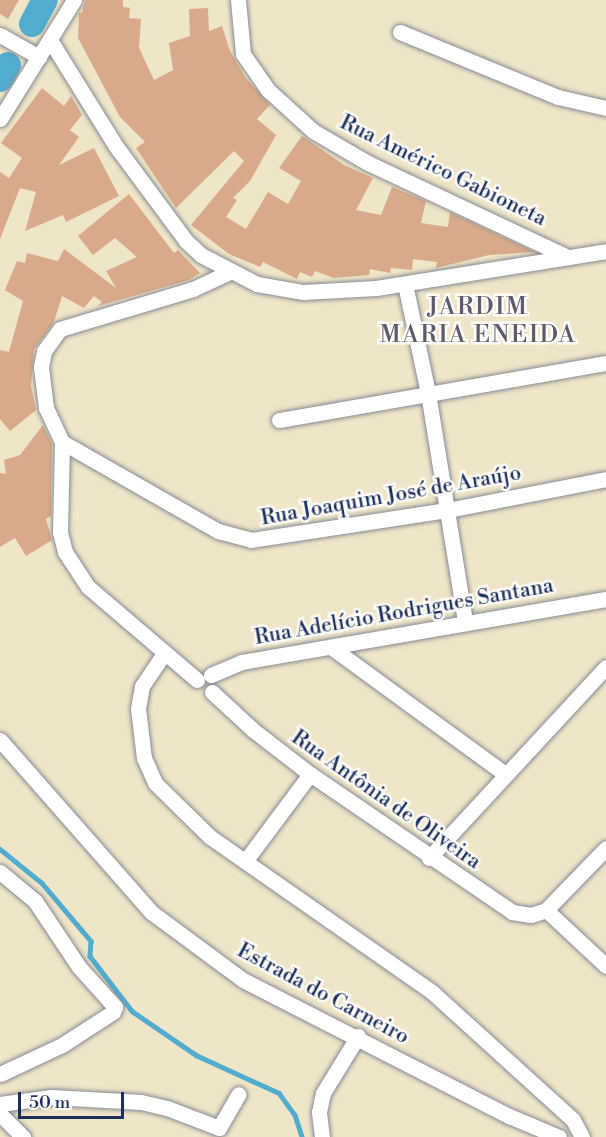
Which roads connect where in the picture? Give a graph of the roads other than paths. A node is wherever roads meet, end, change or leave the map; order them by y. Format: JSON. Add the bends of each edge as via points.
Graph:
{"nodes":[{"id":1,"x":74,"y":0,"type":"edge"},
{"id":2,"x":238,"y":0,"type":"edge"},
{"id":3,"x":400,"y":32,"type":"dead end"},
{"id":4,"x":0,"y":36,"type":"edge"},
{"id":5,"x":50,"y":40,"type":"junction"},
{"id":6,"x":39,"y":57,"type":"junction"},
{"id":7,"x":606,"y":108,"type":"edge"},
{"id":8,"x":0,"y":119,"type":"edge"},
{"id":9,"x":606,"y":251,"type":"edge"},
{"id":10,"x":568,"y":256,"type":"junction"},
{"id":11,"x":229,"y":272,"type":"junction"},
{"id":12,"x":405,"y":284,"type":"junction"},
{"id":13,"x":606,"y":363,"type":"edge"},
{"id":14,"x":428,"y":393,"type":"junction"},
{"id":15,"x":279,"y":420,"type":"dead end"},
{"id":16,"x":62,"y":442,"type":"junction"},
{"id":17,"x":606,"y":479,"type":"edge"},
{"id":18,"x":448,"y":510,"type":"junction"},
{"id":19,"x":606,"y":598,"type":"edge"},
{"id":20,"x":465,"y":622,"type":"junction"},
{"id":21,"x":331,"y":647,"type":"junction"},
{"id":22,"x":163,"y":655,"type":"junction"},
{"id":23,"x":606,"y":667,"type":"edge"},
{"id":24,"x":204,"y":677,"type":"junction"},
{"id":25,"x":0,"y":740,"type":"edge"},
{"id":26,"x":310,"y":774,"type":"junction"},
{"id":27,"x":505,"y":774,"type":"junction"},
{"id":28,"x":606,"y":848,"type":"edge"},
{"id":29,"x":429,"y":858,"type":"junction"},
{"id":30,"x":246,"y":860,"type":"junction"},
{"id":31,"x":0,"y":872,"type":"edge"},
{"id":32,"x":546,"y":910,"type":"junction"},
{"id":33,"x":606,"y":966,"type":"edge"},
{"id":34,"x":358,"y":1036,"type":"junction"},
{"id":35,"x":0,"y":1074,"type":"edge"},
{"id":36,"x":239,"y":1094,"type":"dead end"},
{"id":37,"x":0,"y":1104,"type":"edge"},
{"id":38,"x":0,"y":1114,"type":"edge"},
{"id":39,"x":23,"y":1137,"type":"edge"},
{"id":40,"x":322,"y":1137,"type":"edge"},
{"id":41,"x":559,"y":1137,"type":"edge"},
{"id":42,"x":582,"y":1137,"type":"edge"}],
"edges":[{"from":1,"to":5,"type":"street"},
{"from":2,"to":10,"type":"street","name":"Rua Américo Gabioneta","via":[[243,54],[268,90],[313,131],[368,163]]},
{"from":3,"to":7,"type":"street","via":[[558,97]]},
{"from":4,"to":6,"type":"street"},
{"from":5,"to":6,"type":"street"},
{"from":5,"to":11,"type":"street","via":[[115,145],[169,221],[201,255]]},
{"from":6,"to":8,"type":"street"},
{"from":9,"to":10,"type":"street"},
{"from":10,"to":12,"type":"street"},
{"from":11,"to":12,"type":"street","via":[[256,284],[303,292]]},
{"from":11,"to":16,"type":"street","via":[[193,289],[60,329],[44,351],[41,367],[46,408]]},
{"from":12,"to":14,"type":"street"},
{"from":13,"to":14,"type":"street"},
{"from":14,"to":15,"type":"street"},
{"from":14,"to":18,"type":"street"},
{"from":16,"to":18,"type":"street","name":"Rua Joaquim José de Araújo","via":[[218,531],[238,538],[266,540]]},
{"from":16,"to":22,"type":"street","via":[[60,532],[65,552],[88,587]]},
{"from":17,"to":18,"type":"street","name":"Rua Joaquim José de Araújo"},
{"from":18,"to":20,"type":"street"},
{"from":19,"to":20,"type":"street","name":"Rua Adelício Rodrigues Santana"},
{"from":20,"to":21,"type":"street","name":"Rua Adelício Rodrigues Santana"},
{"from":21,"to":24,"type":"street","name":"Rua Adelício Rodrigues Santana","via":[[241,662]]},
{"from":21,"to":27,"type":"street"},
{"from":22,"to":24,"type":"street"},
{"from":22,"to":30,"type":"street","via":[[142,686],[138,708],[144,758],[155,783],[181,812]]},
{"from":23,"to":27,"type":"street"},
{"from":24,"to":26,"type":"street","name":"Rua Antônia de Oliveira","via":[[216,683],[212,692],[253,730]]},
{"from":25,"to":34,"type":"street","name":"Estrada do Carneiro","via":[[150,912],[243,980]]},
{"from":26,"to":29,"type":"street","name":"Rua Antônia de Oliveira"},
{"from":26,"to":30,"type":"street"},
{"from":27,"to":29,"type":"street"},
{"from":28,"to":32,"type":"street"},
{"from":29,"to":32,"type":"street","name":"Rua Antônia de Oliveira","via":[[512,912],[531,915]]},
{"from":30,"to":42,"type":"street","via":[[432,992],[573,1120]]},
{"from":31,"to":35,"type":"street","via":[[35,902],[84,973],[115,1007],[62,1045]]},
{"from":32,"to":33,"type":"street"},
{"from":34,"to":40,"type":"street","via":[[323,1093],[319,1112]]},
{"from":34,"to":41,"type":"street","name":"Estrada do Carneiro","via":[[509,1116]]},
{"from":36,"to":37,"type":"street","via":[[219,1128],[141,1102],[52,1097]]},
{"from":38,"to":39,"type":"street"}]}
